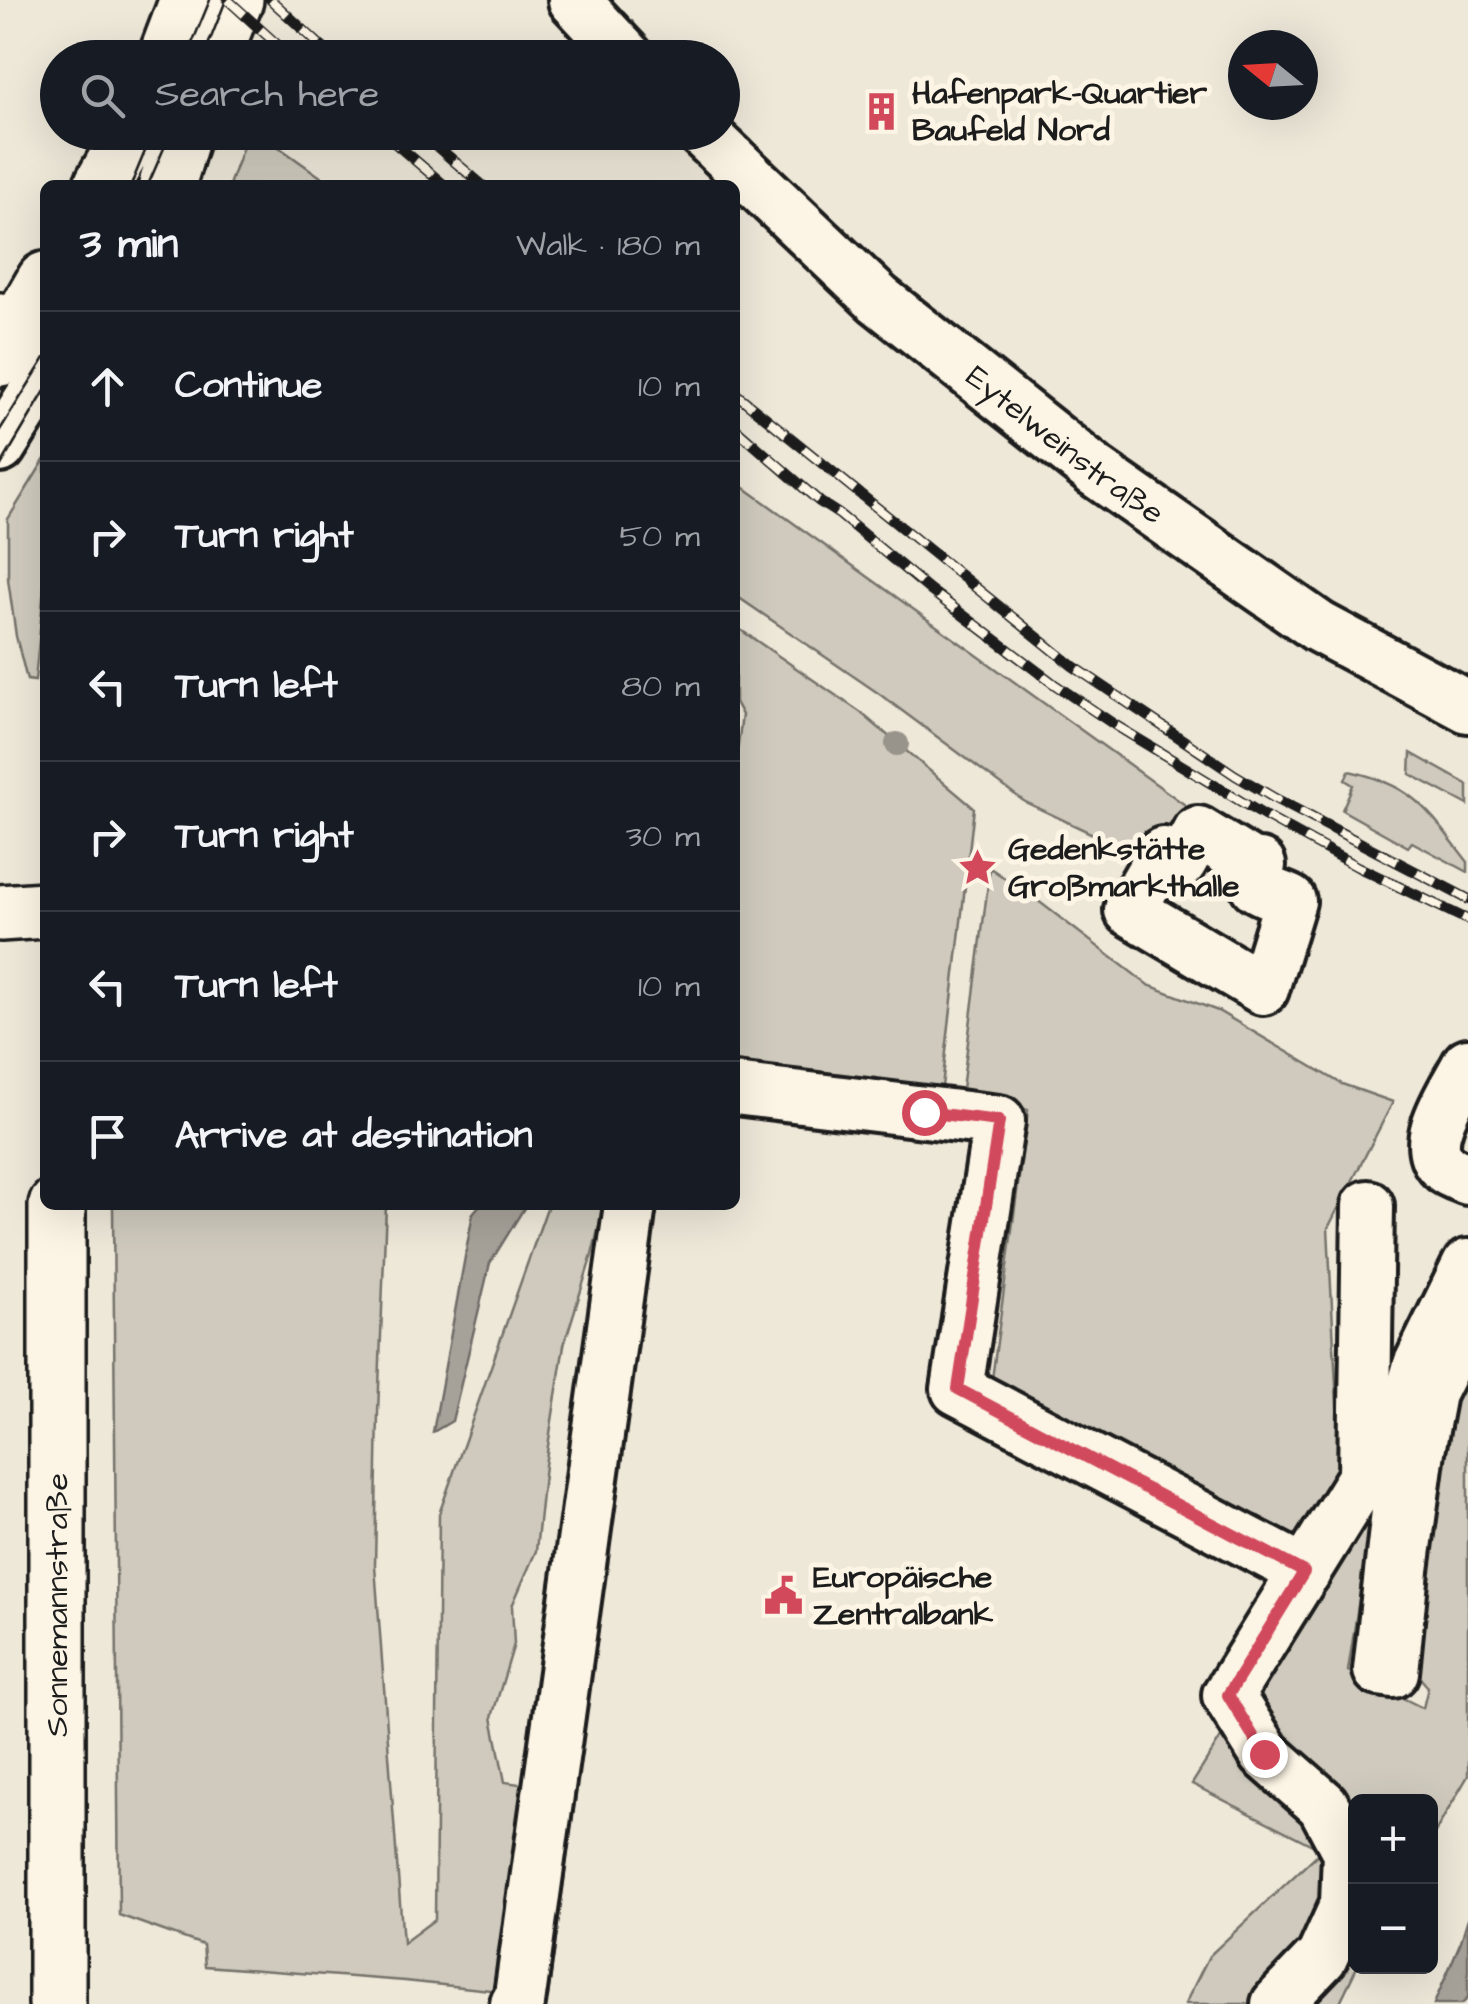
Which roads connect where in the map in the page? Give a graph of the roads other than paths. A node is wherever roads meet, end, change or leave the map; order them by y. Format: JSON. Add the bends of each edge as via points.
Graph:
{"nodes":[{"id":1,"x":188,"y":0,"type":"edge"},
{"id":2,"x":235,"y":0,"type":"edge"},
{"id":3,"x":574,"y":0,"type":"edge"},
{"id":4,"x":173,"y":40,"type":"edge"},
{"id":5,"x":219,"y":40,"type":"edge"},
{"id":6,"x":611,"y":40,"type":"edge"},
{"id":7,"x":721,"y":150,"type":"edge"},
{"id":8,"x":163,"y":155,"type":"edge"},
{"id":9,"x":112,"y":180,"type":"edge"},
{"id":10,"x":40,"y":294,"type":"edge"},
{"id":11,"x":17,"y":356,"type":"edge"},
{"id":12,"x":0,"y":448,"type":"edge"},
{"id":13,"x":1468,"y":707,"type":"edge"},
{"id":14,"x":40,"y":910,"type":"edge"},
{"id":15,"x":0,"y":913,"type":"edge"},
{"id":16,"x":1462,"y":1077,"type":"edge"},
{"id":17,"x":740,"y":1090,"type":"edge"},
{"id":18,"x":1468,"y":1178,"type":"edge"},
{"id":19,"x":1368,"y":1206,"type":"dead end"},
{"id":20,"x":57,"y":1210,"type":"edge"},
{"id":21,"x":629,"y":1210,"type":"edge"},
{"id":22,"x":1468,"y":1265,"type":"edge"},
{"id":23,"x":1468,"y":1317,"type":"edge"},
{"id":24,"x":1304,"y":1572,"type":"junction"},
{"id":25,"x":56,"y":2004,"type":"edge"},
{"id":26,"x":516,"y":2004,"type":"edge"},
{"id":27,"x":1277,"y":2004,"type":"edge"}],
"edges":[{"from":1,"to":4,"type":"main road"},
{"from":2,"to":5,"type":"main road"},
{"from":3,"to":6,"type":"street"},
{"from":7,"to":13,"type":"street","name":"Eytelweinstraße","via":[[878,299],[1095,471],[1319,627]]},
{"from":8,"to":9,"type":"main road"},
{"from":10,"to":11,"type":"main road"},
{"from":11,"to":12,"type":"street"},
{"from":14,"to":15,"type":"main road"},
{"from":16,"to":18,"type":"street","via":[[1433,1133],[1434,1151],[1444,1168]]},
{"from":17,"to":24,"type":"street","via":[[999,1121],[958,1389]]},
{"from":19,"to":24,"type":"street","via":[[1364,1476]]},
{"from":20,"to":25,"type":"main road","name":"Sonnemannstraße"},
{"from":21,"to":26,"type":"street"},
{"from":22,"to":23,"type":"street","via":[[1410,1398],[1379,1670],[1392,1672],[1430,1393]]},
{"from":24,"to":27,"type":"street","via":[[1228,1695],[1264,1754],[1323,1805],[1348,1852],[1346,1904],[1322,1957]]}]}
